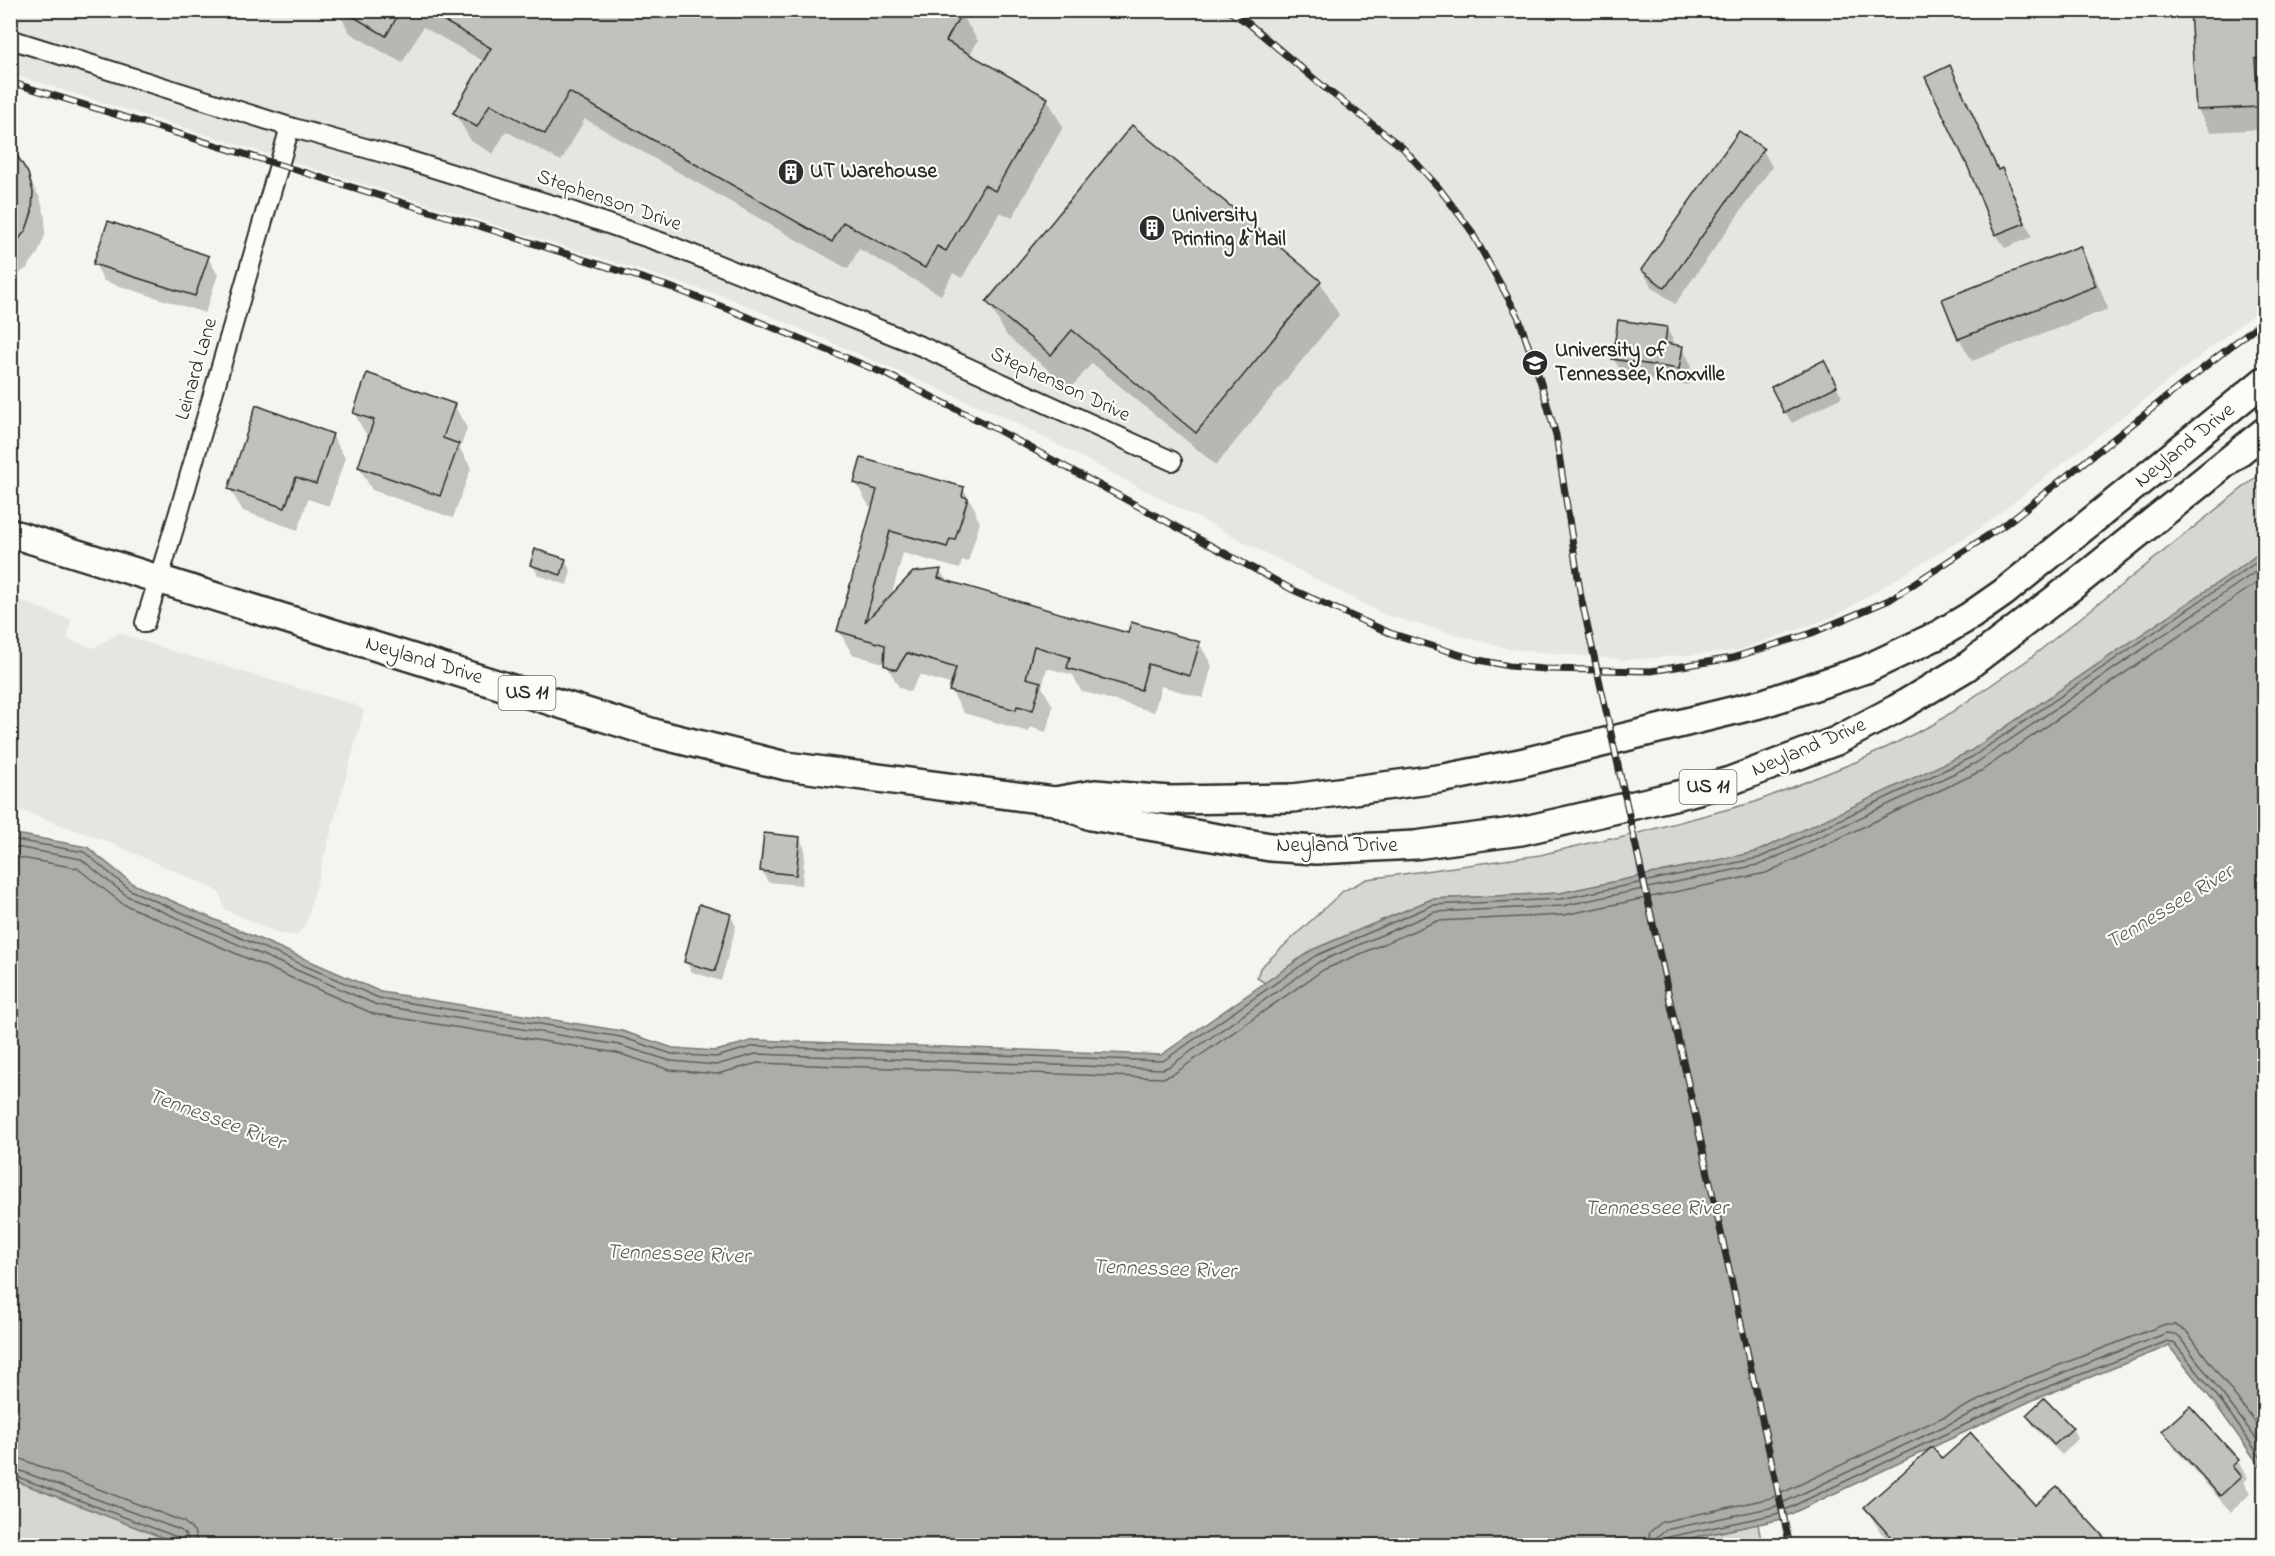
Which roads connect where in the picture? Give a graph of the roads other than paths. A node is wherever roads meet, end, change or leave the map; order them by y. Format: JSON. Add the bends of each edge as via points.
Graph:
{"nodes":[{"id":1,"x":10,"y":39,"type":"edge"},
{"id":2,"x":291,"y":127,"type":"junction"},
{"id":3,"x":2265,"y":381,"type":"edge"},
{"id":4,"x":2265,"y":432,"type":"edge"},
{"id":5,"x":1172,"y":461,"type":"dead end"},
{"id":6,"x":10,"y":533,"type":"edge"},
{"id":7,"x":159,"y":578,"type":"junction"},
{"id":8,"x":145,"y":623,"type":"dead end"},
{"id":9,"x":1055,"y":801,"type":"junction"}],
"edges":[{"from":1,"to":2,"type":"street","name":"Stephenson Drive"},
{"from":2,"to":5,"type":"street","name":"Stephenson Drive","via":[[559,207],[669,245],[923,347]]},
{"from":2,"to":7,"type":"street","name":"Leinard Lane"},
{"from":3,"to":9,"type":"main road","name":"Neyland Drive","number":"US 11","via":[[1970,616],[1855,673],[1742,709],[1445,778],[1293,798],[1169,800],[1095,794]]},
{"from":4,"to":9,"type":"main road","name":"Neyland Drive","number":"US 11","via":[[1965,668],[1836,741],[1730,781],[1521,831],[1415,845],[1327,849],[1270,847],[1213,838],[1091,816]]},
{"from":6,"to":7,"type":"main road","name":"Neyland Drive","number":"US 11"},
{"from":7,"to":8,"type":"street","name":"Leinard Lane"},
{"from":7,"to":9,"type":"main road","name":"Neyland Drive","number":"US 11","via":[[657,734],[786,766]]}]}
